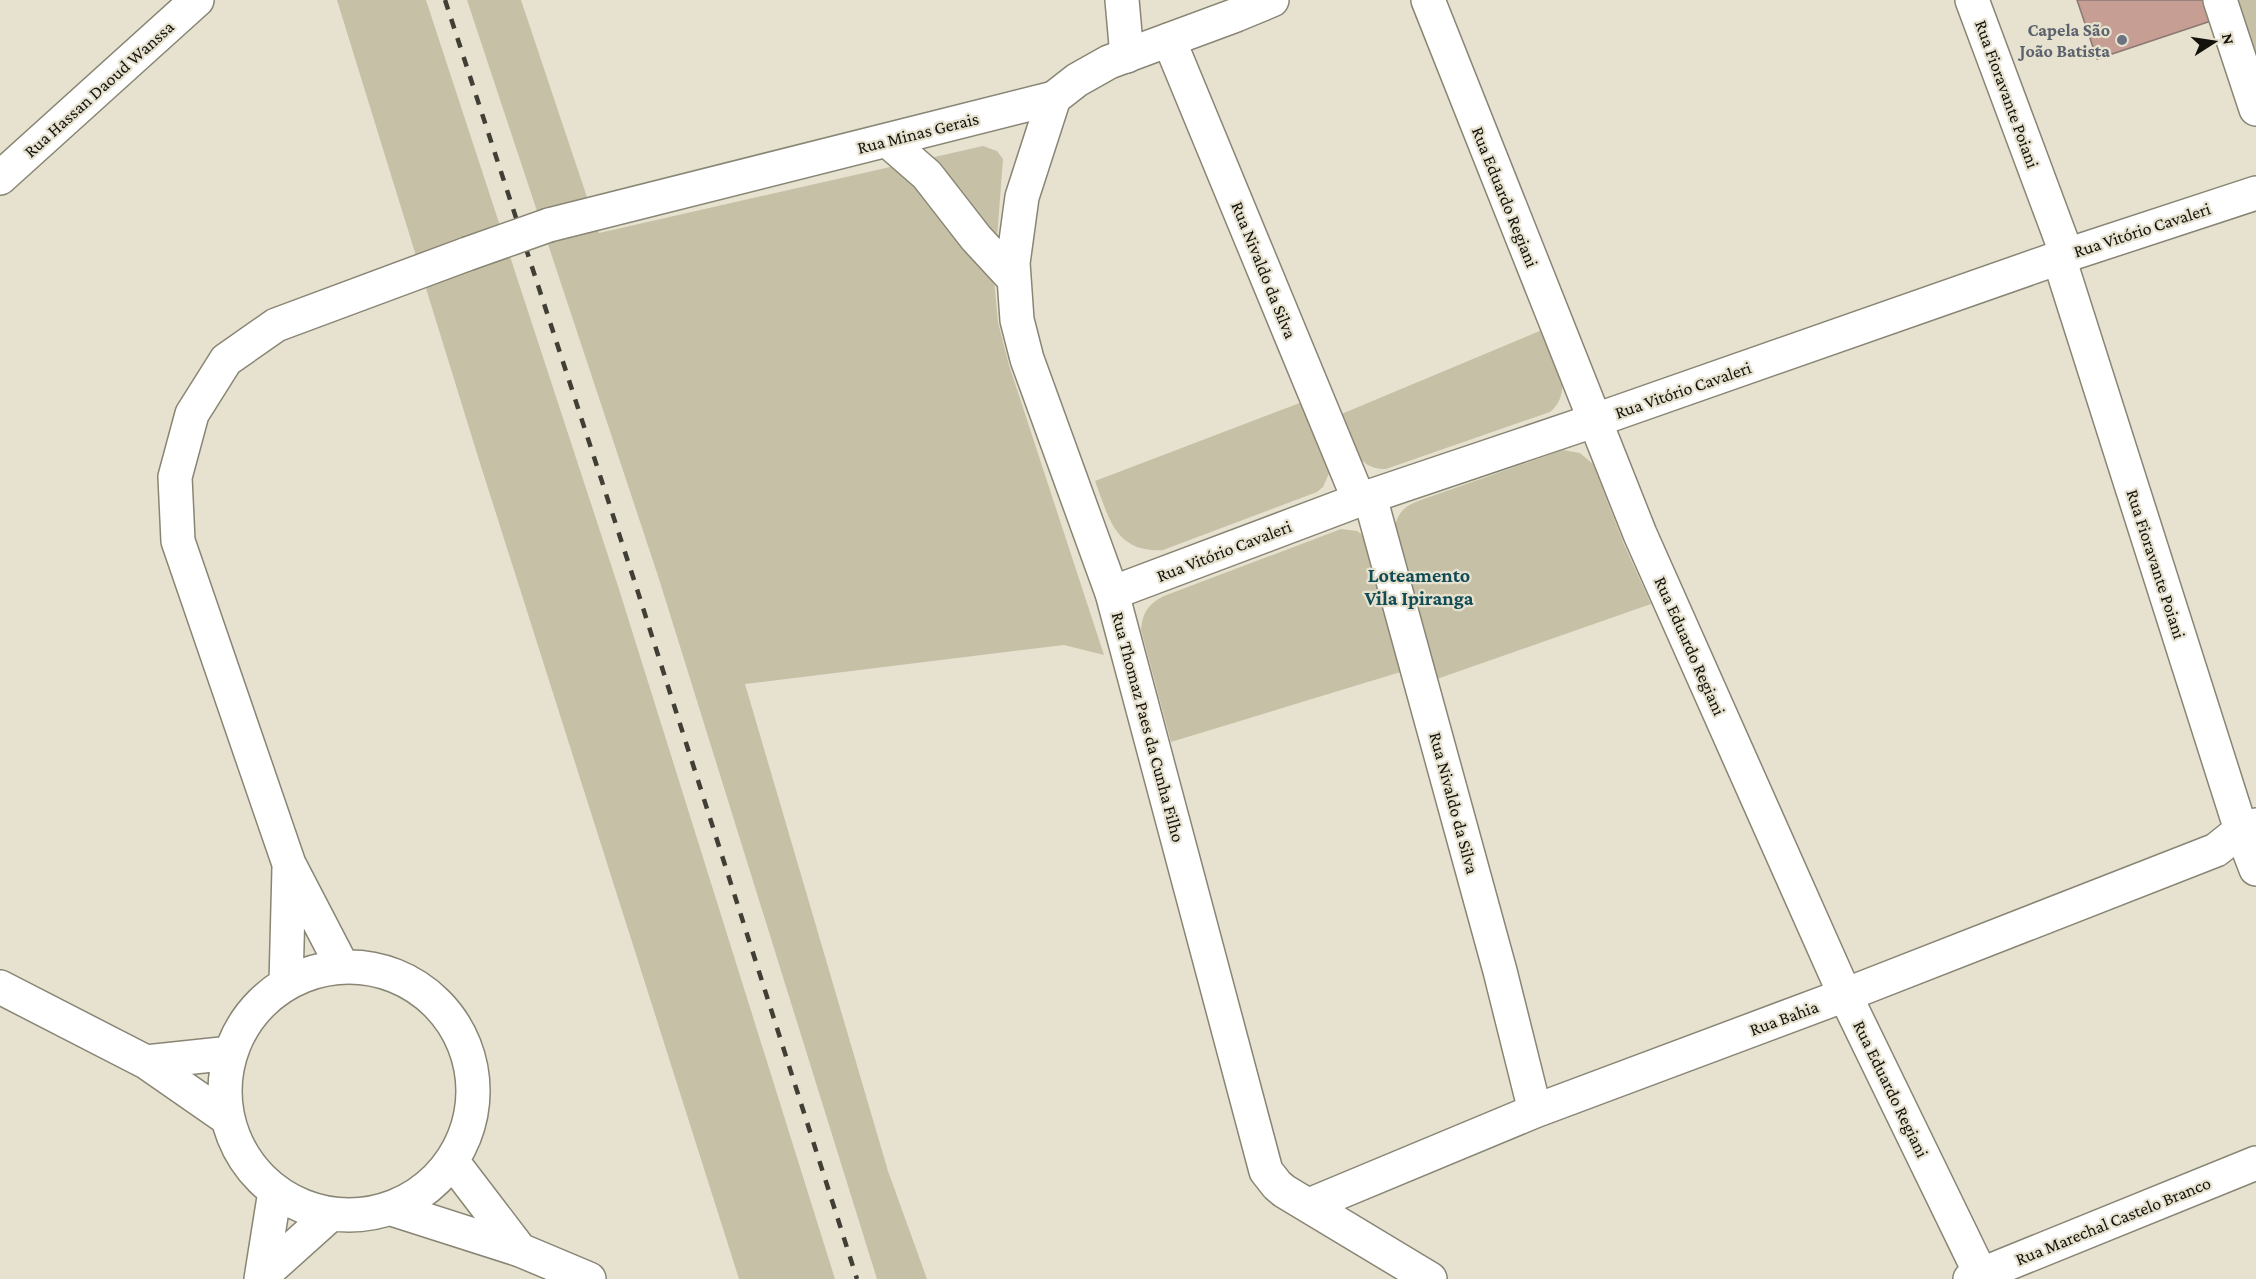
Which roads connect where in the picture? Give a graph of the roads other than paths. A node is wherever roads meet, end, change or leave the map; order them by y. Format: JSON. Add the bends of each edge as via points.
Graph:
{"nodes":[{"id":1,"x":197,"y":0,"type":"edge"},
{"id":2,"x":1122,"y":0,"type":"edge"},
{"id":3,"x":1272,"y":0,"type":"edge"},
{"id":4,"x":1428,"y":0,"type":"edge"},
{"id":5,"x":1972,"y":0,"type":"edge"},
{"id":6,"x":2220,"y":0,"type":"edge"},
{"id":7,"x":1169,"y":40,"type":"junction"},
{"id":8,"x":1127,"y":56,"type":"junction"},
{"id":9,"x":1054,"y":98,"type":"junction"},
{"id":10,"x":2256,"y":109,"type":"edge"},
{"id":11,"x":888,"y":141,"type":"junction"},
{"id":12,"x":0,"y":178,"type":"edge"},
{"id":13,"x":2256,"y":193,"type":"edge"},
{"id":14,"x":2063,"y":256,"type":"junction"},
{"id":15,"x":1013,"y":278,"type":"junction"},
{"id":16,"x":1596,"y":420,"type":"junction"},
{"id":17,"x":1365,"y":498,"type":"junction"},
{"id":18,"x":1112,"y":593,"type":"junction"},
{"id":19,"x":2249,"y":828,"type":"edge"},
{"id":20,"x":289,"y":864,"type":"junction"},
{"id":21,"x":2256,"y":869,"type":"edge"},
{"id":22,"x":342,"y":966,"type":"junction"},
{"id":23,"x":286,"y":982,"type":"junction"},
{"id":24,"x":0,"y":987,"type":"edge"},
{"id":25,"x":1845,"y":995,"type":"junction"},
{"id":26,"x":231,"y":1053,"type":"junction"},
{"id":27,"x":146,"y":1062,"type":"junction"},
{"id":28,"x":1535,"y":1111,"type":"junction"},
{"id":29,"x":228,"y":1119,"type":"junction"},
{"id":30,"x":452,"y":1161,"type":"junction"},
{"id":31,"x":2256,"y":1163,"type":"edge"},
{"id":32,"x":275,"y":1191,"type":"junction"},
{"id":33,"x":1308,"y":1205,"type":"junction"},
{"id":34,"x":392,"y":1209,"type":"junction"},
{"id":35,"x":331,"y":1214,"type":"junction"},
{"id":36,"x":520,"y":1250,"type":"junction"},
{"id":37,"x":262,"y":1278,"type":"edge"},
{"id":38,"x":1978,"y":1278,"type":"edge"},
{"id":39,"x":589,"y":1279,"type":"edge"},
{"id":40,"x":1430,"y":1279,"type":"edge"}],
"edges":[{"from":1,"to":12,"type":"street","name":"Rua Hassan Daoud Wanssa"},
{"from":2,"to":8,"type":"street"},
{"from":3,"to":7,"type":"street","name":"Rua Minas Gerais"},
{"from":4,"to":16,"type":"street","name":"Rua Eduardo Regiani"},
{"from":5,"to":14,"type":"street","name":"Rua Fioravante Poiani"},
{"from":6,"to":10,"type":"street"},
{"from":7,"to":8,"type":"street","name":"Rua Minas Gerais"},
{"from":7,"to":17,"type":"street","name":"Rua Nivaldo da Silva"},
{"from":8,"to":9,"type":"street","name":"Rua Minas Gerais","via":[[1108,62]]},
{"from":9,"to":11,"type":"street","name":"Rua Minas Gerais"},
{"from":9,"to":15,"type":"street","name":"Rua Thomaz Paes da Cunha Filho","via":[[1022,197]]},
{"from":11,"to":15,"type":"street","via":[[927,175]]},
{"from":11,"to":20,"type":"street","name":"Rua Minas Gerais","bridge":true,"via":[[549,225],[276,325],[226,360],[192,414],[175,477],[178,541]]},
{"from":13,"to":14,"type":"street","name":"Rua Vitório Cavaleri"},
{"from":14,"to":16,"type":"street","name":"Rua Vitório Cavaleri"},
{"from":14,"to":19,"type":"street","name":"Rua Fioravante Poiani"},
{"from":15,"to":18,"type":"street","name":"Rua Thomaz Paes da Cunha Filho","via":[[1017,320],[1027,359]]},
{"from":16,"to":17,"type":"street","name":"Rua Vitório Cavaleri"},
{"from":16,"to":25,"type":"street","name":"Rua Eduardo Regiani","via":[[1640,534]]},
{"from":17,"to":18,"type":"street","name":"Rua Vitório Cavaleri"},
{"from":17,"to":28,"type":"street","name":"Rua Nivaldo da Silva","via":[[1500,971]]},
{"from":18,"to":33,"type":"street","name":"Rua Thomaz Paes da Cunha Filho","via":[[1263,1162],[1277,1185]]},
{"from":19,"to":21,"type":"street","name":"Rua Fioravante Poiani"},
{"from":19,"to":25,"type":"street","name":"Rua Bahia","via":[[2216,850]]},
{"from":20,"to":22,"type":"street"},
{"from":20,"to":23,"type":"street"},
{"from":22,"to":23,"type":"street"},
{"from":22,"to":30,"type":"street","via":[[365,966],[409,981],[436,1002],[458,1029],[467,1050],[474,1096],[467,1130]]},
{"from":23,"to":26,"type":"street","via":[[252,1013]]},
{"from":24,"to":27,"type":"street"},
{"from":25,"to":28,"type":"street","name":"Rua Bahia"},
{"from":25,"to":38,"type":"street","name":"Rua Eduardo Regiani"},
{"from":26,"to":27,"type":"street"},
{"from":26,"to":29,"type":"street","via":[[225,1097]]},
{"from":27,"to":29,"type":"street"},
{"from":28,"to":33,"type":"street","name":"Rua Bahia"},
{"from":29,"to":32,"type":"street","via":[[245,1159]]},
{"from":30,"to":34,"type":"street","via":[[427,1189]]},
{"from":30,"to":36,"type":"street"},
{"from":31,"to":38,"type":"street","name":"Rua Marechal Castelo Branco"},
{"from":32,"to":35,"type":"street","via":[[310,1210]]},
{"from":32,"to":37,"type":"street"},
{"from":33,"to":40,"type":"street","name":"Rua Thomaz Paes da Cunha Filho"},
{"from":34,"to":35,"type":"street","via":[[361,1215]]},
{"from":34,"to":36,"type":"street"},
{"from":35,"to":37,"type":"street"},
{"from":36,"to":39,"type":"street"}]}
